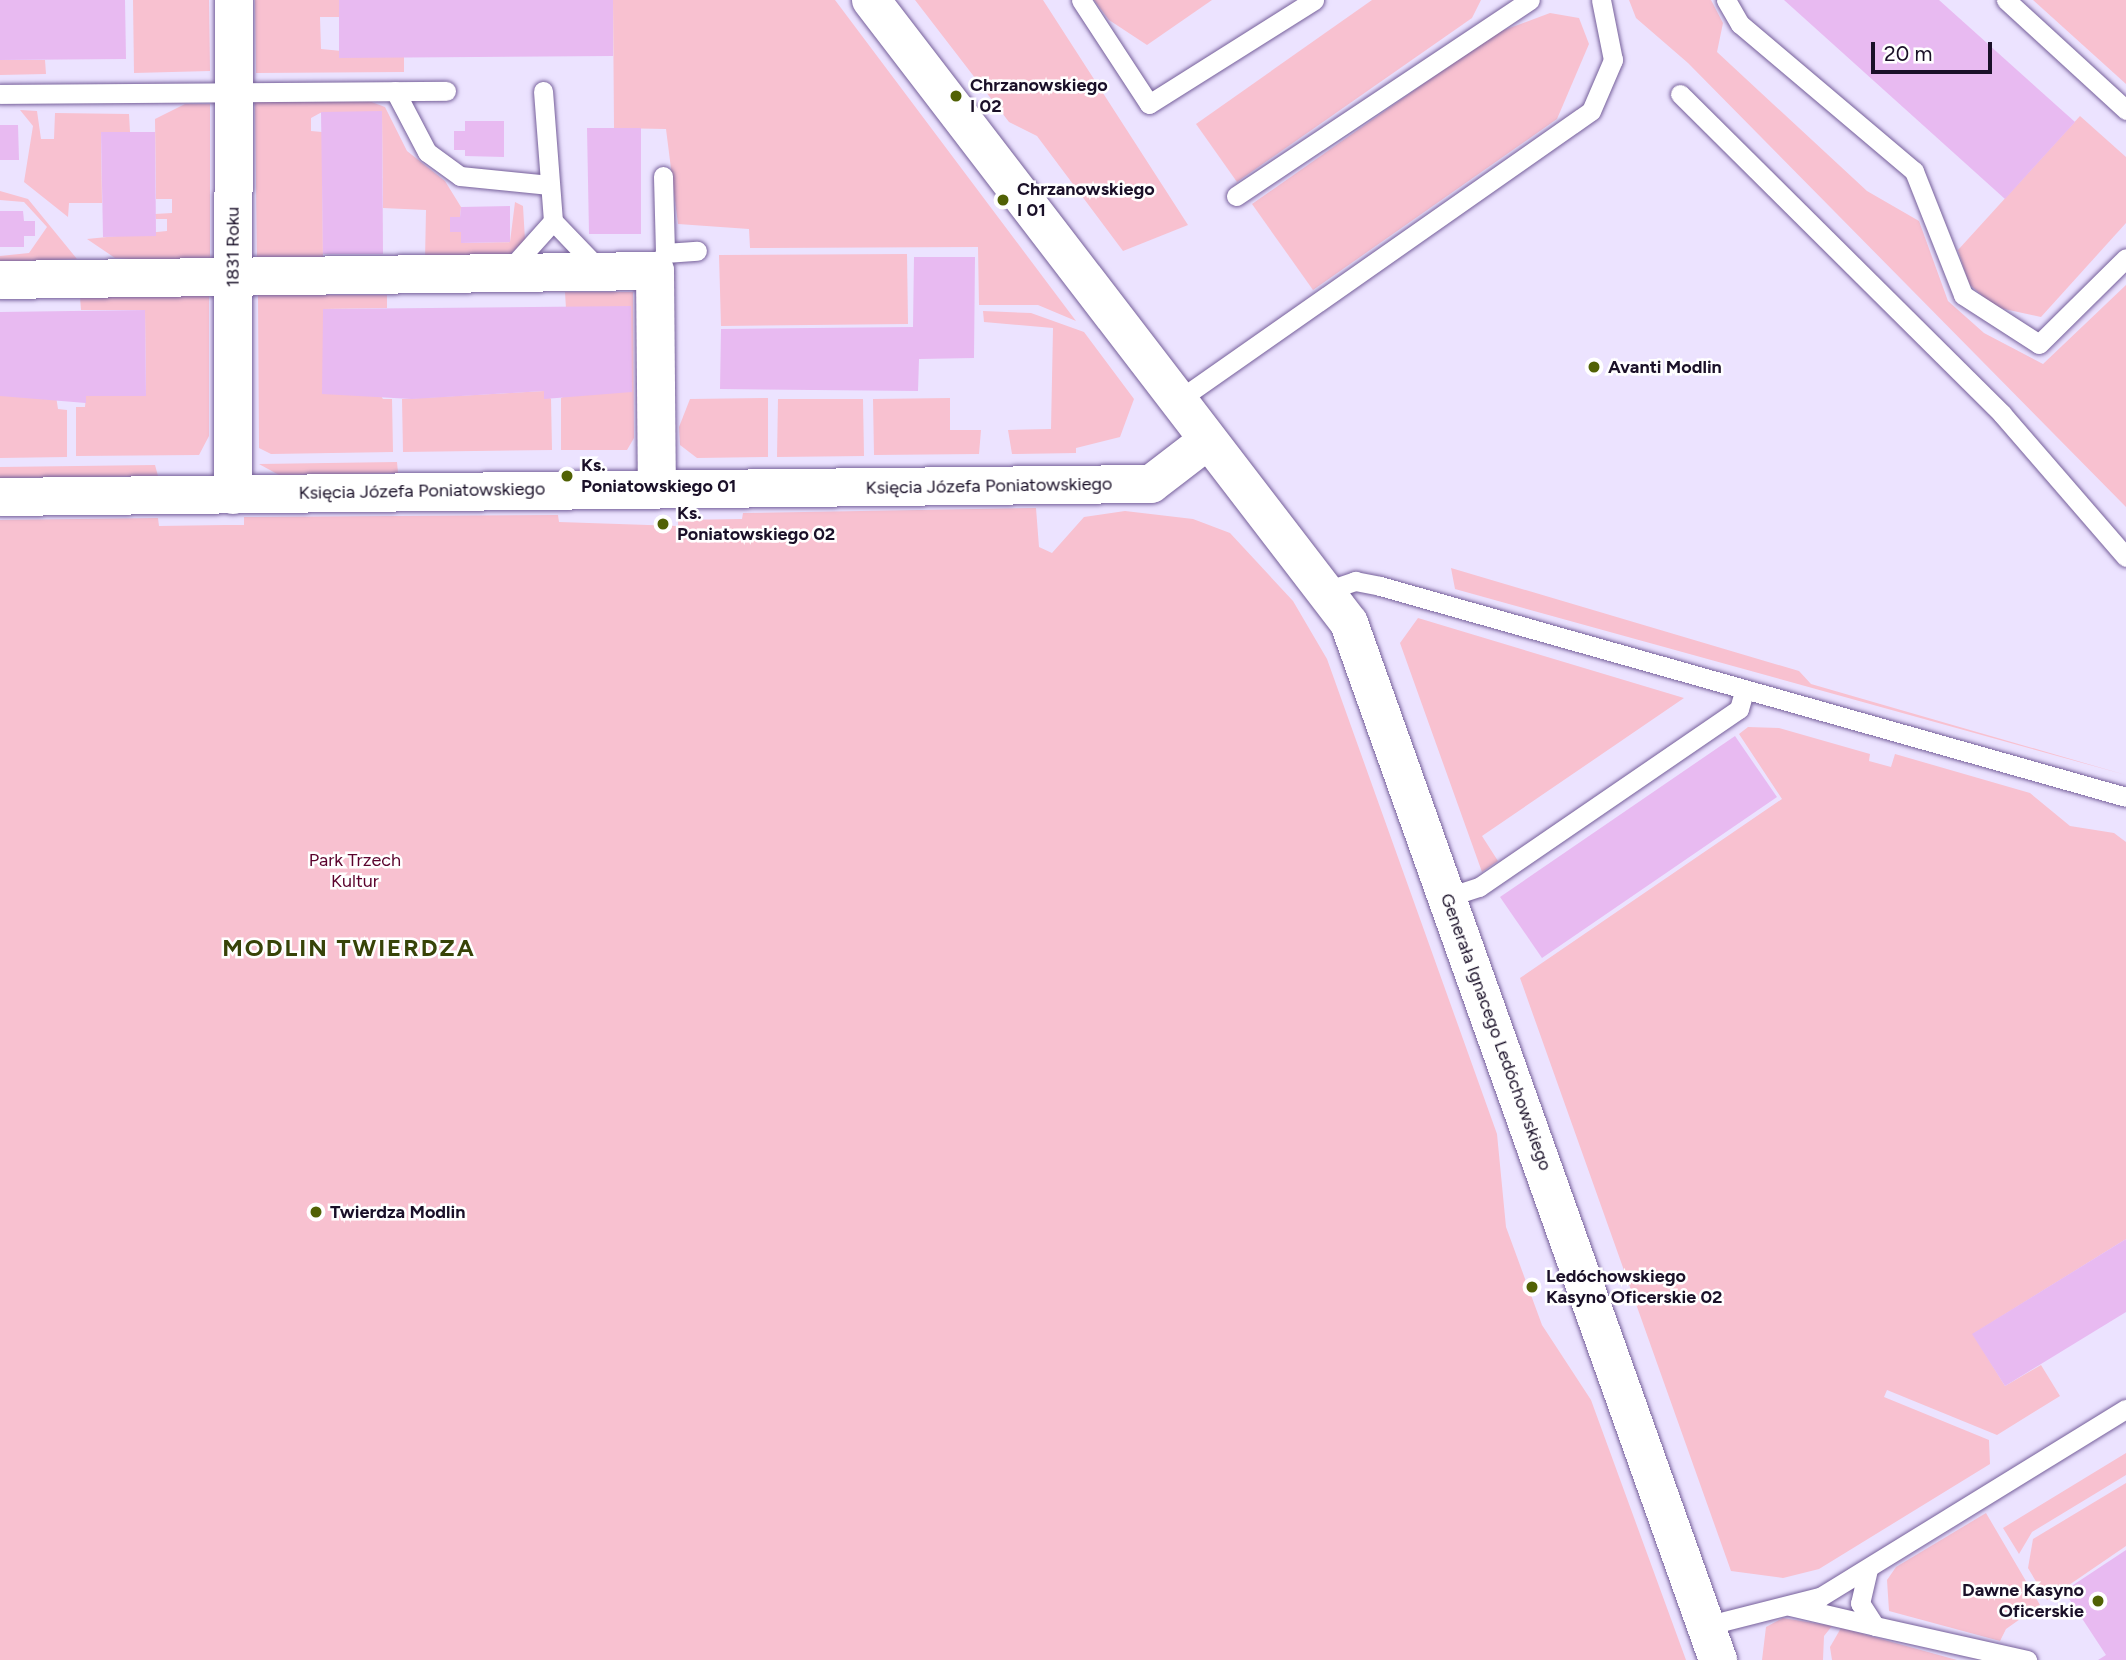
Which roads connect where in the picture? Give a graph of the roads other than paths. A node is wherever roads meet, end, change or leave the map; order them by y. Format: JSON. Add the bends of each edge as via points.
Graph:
{"nodes":[{"id":1,"x":234,"y":0,"type":"edge"},
{"id":2,"x":871,"y":0,"type":"edge"},
{"id":3,"x":1081,"y":0,"type":"edge"},
{"id":4,"x":1314,"y":0,"type":"edge"},
{"id":5,"x":1530,"y":0,"type":"edge"},
{"id":6,"x":1601,"y":0,"type":"edge"},
{"id":7,"x":1726,"y":0,"type":"edge"},
{"id":8,"x":2006,"y":0,"type":"edge"},
{"id":9,"x":396,"y":91,"type":"junction"},
{"id":10,"x":446,"y":91,"type":"dead end"},
{"id":11,"x":542,"y":91,"type":"dead end"},
{"id":12,"x":234,"y":93,"type":"junction"},
{"id":13,"x":0,"y":94,"type":"edge"},
{"id":14,"x":1680,"y":94,"type":"dead end"},
{"id":15,"x":2126,"y":110,"type":"edge"},
{"id":16,"x":663,"y":176,"type":"dead end"},
{"id":17,"x":550,"y":185,"type":"junction"},
{"id":18,"x":1236,"y":196,"type":"dead end"},
{"id":19,"x":553,"y":221,"type":"junction"},
{"id":20,"x":697,"y":251,"type":"dead end"},
{"id":21,"x":2126,"y":258,"type":"edge"},
{"id":22,"x":660,"y":262,"type":"junction"},
{"id":23,"x":600,"y":270,"type":"junction"},
{"id":24,"x":507,"y":271,"type":"junction"},
{"id":25,"x":233,"y":275,"type":"junction"},
{"id":26,"x":0,"y":280,"type":"edge"},
{"id":27,"x":1177,"y":401,"type":"junction"},
{"id":28,"x":1207,"y":441,"type":"junction"},
{"id":29,"x":657,"y":489,"type":"junction"},
{"id":30,"x":233,"y":495,"type":"junction"},
{"id":31,"x":0,"y":497,"type":"edge"},
{"id":32,"x":2126,"y":557,"type":"edge"},
{"id":33,"x":1329,"y":590,"type":"junction"},
{"id":34,"x":1744,"y":691,"type":"junction"},
{"id":35,"x":2126,"y":797,"type":"edge"},
{"id":36,"x":1448,"y":897,"type":"junction"},
{"id":37,"x":2126,"y":1409,"type":"edge"},
{"id":38,"x":1868,"y":1569,"type":"junction"},
{"id":39,"x":1786,"y":1605,"type":"junction"},
{"id":40,"x":1875,"y":1626,"type":"junction"},
{"id":41,"x":1711,"y":1643,"type":"edge"},
{"id":42,"x":2024,"y":1660,"type":"edge"}],
"edges":[{"from":1,"to":12,"type":"street","name":"1831 Roku"},
{"from":2,"to":27,"type":"street","name":"Generała Ignacego Ledóchowskiego"},
{"from":3,"to":4,"type":"lane","via":[[1149,104]]},
{"from":5,"to":18,"type":"lane"},
{"from":6,"to":27,"type":"lane","via":[[1613,61],[1591,111]]},
{"from":7,"to":21,"type":"lane","via":[[1740,24],[1914,171],[1963,295],[2039,344]]},
{"from":8,"to":15,"type":"lane"},
{"from":9,"to":10,"type":"lane"},
{"from":9,"to":12,"type":"lane"},
{"from":9,"to":17,"type":"lane","via":[[427,152],[460,176]]},
{"from":11,"to":17,"type":"lane"},
{"from":12,"to":13,"type":"lane"},
{"from":12,"to":25,"type":"street","name":"1831 Roku"},
{"from":14,"to":32,"type":"lane","via":[[2002,414]]},
{"from":16,"to":22,"type":"lane"},
{"from":17,"to":19,"type":"lane"},
{"from":19,"to":23,"type":"lane"},
{"from":19,"to":24,"type":"lane"},
{"from":20,"to":22,"type":"lane"},
{"from":22,"to":23,"type":"street"},
{"from":22,"to":29,"type":"street"},
{"from":23,"to":24,"type":"street"},
{"from":24,"to":25,"type":"street"},
{"from":25,"to":26,"type":"street"},
{"from":25,"to":30,"type":"street","name":"1831 Roku"},
{"from":27,"to":28,"type":"street","name":"Generała Ignacego Ledóchowskiego"},
{"from":28,"to":29,"type":"street","name":"Księcia Józefa Poniatowskiego","via":[[1151,484]]},
{"from":28,"to":33,"type":"street","name":"Generała Ignacego Ledóchowskiego"},
{"from":29,"to":30,"type":"street","name":"Księcia Józefa Poniatowskiego"},
{"from":30,"to":31,"type":"street","name":"Księcia Józefa Poniatowskiego"},
{"from":33,"to":34,"type":"lane","via":[[1355,581],[1380,586]]},
{"from":33,"to":36,"type":"street","name":"Generała Ignacego Ledóchowskiego","via":[[1349,623]]},
{"from":34,"to":35,"type":"lane"},
{"from":34,"to":36,"type":"lane","via":[[1739,709],[1479,887]]},
{"from":36,"to":41,"type":"street","name":"Generała Ignacego Ledóchowskiego"},
{"from":37,"to":38,"type":"lane"},
{"from":38,"to":39,"type":"lane","via":[[1820,1597]]},
{"from":38,"to":40,"type":"lane","via":[[1860,1603]]},
{"from":39,"to":40,"type":"lane"},
{"from":39,"to":41,"type":"lane"},
{"from":40,"to":42,"type":"lane"}]}
